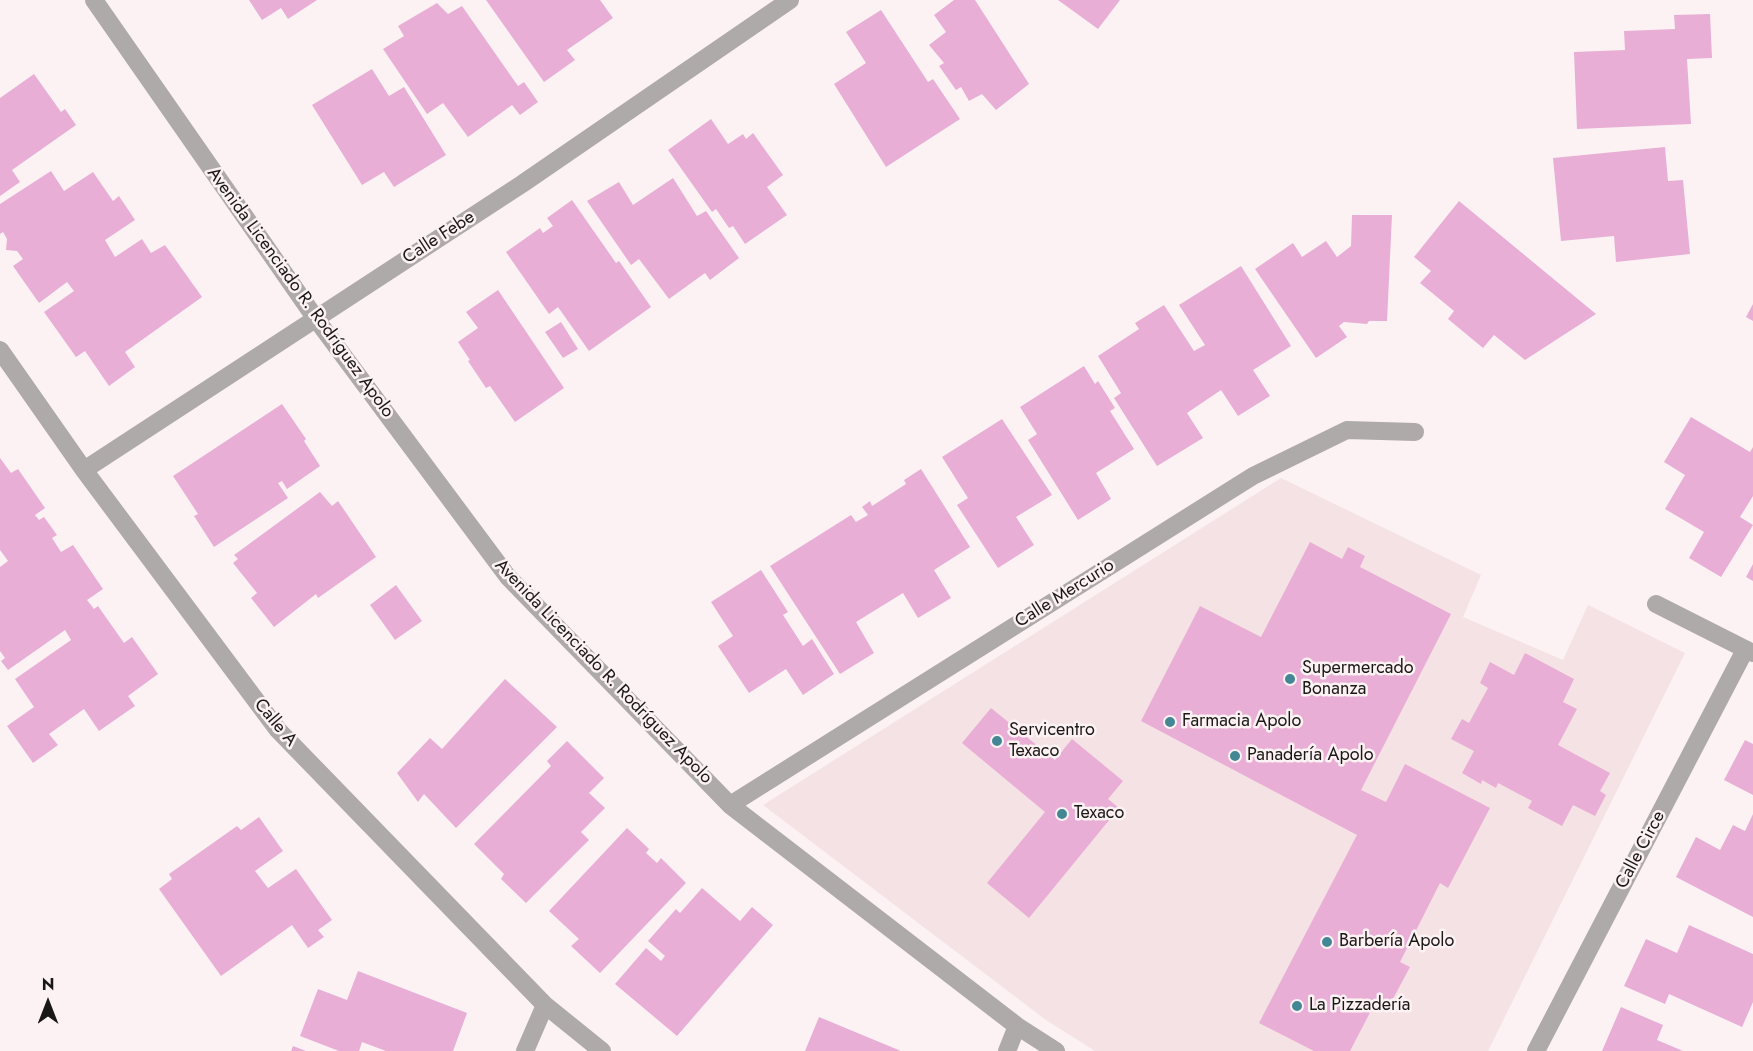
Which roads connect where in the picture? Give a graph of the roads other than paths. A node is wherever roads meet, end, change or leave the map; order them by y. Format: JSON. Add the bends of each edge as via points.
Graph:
{"nodes":[{"id":1,"x":94,"y":0,"type":"edge"},
{"id":2,"x":790,"y":0,"type":"edge"},
{"id":3,"x":316,"y":319,"type":"junction"},
{"id":4,"x":0,"y":350,"type":"edge"},
{"id":5,"x":1415,"y":432,"type":"dead end"},
{"id":6,"x":84,"y":470,"type":"junction"},
{"id":7,"x":1656,"y":604,"type":"dead end"},
{"id":8,"x":1749,"y":652,"type":"edge"},
{"id":9,"x":730,"y":805,"type":"junction"},
{"id":10,"x":546,"y":1005,"type":"junction"},
{"id":11,"x":1017,"y":1026,"type":"junction"},
{"id":12,"x":525,"y":1051,"type":"edge"},
{"id":13,"x":602,"y":1051,"type":"edge"},
{"id":14,"x":1007,"y":1051,"type":"edge"},
{"id":15,"x":1056,"y":1051,"type":"edge"},
{"id":16,"x":1536,"y":1051,"type":"edge"}],
"edges":[{"from":1,"to":3,"type":"street","name":"Avenida Licenciado R. Rodríguez Apolo"},
{"from":2,"to":3,"type":"street","name":"Calle Febe","via":[[522,184]]},
{"from":3,"to":6,"type":"street","name":"Calle Febe"},
{"from":3,"to":9,"type":"street","name":"Avenida Licenciado R. Rodríguez Apolo","via":[[508,577]]},
{"from":4,"to":6,"type":"street","name":"Calle A"},
{"from":5,"to":9,"type":"street","name":"Calle Mercurio","via":[[1347,430],[1253,476]]},
{"from":6,"to":10,"type":"street","name":"Calle A","via":[[279,730]]},
{"from":7,"to":8,"type":"street"},
{"from":8,"to":16,"type":"street","name":"Calle Circe"},
{"from":9,"to":11,"type":"street","name":"Avenida Licenciado R. Rodríguez Apolo"},
{"from":10,"to":12,"type":"street"},
{"from":10,"to":13,"type":"street","name":"Calle A"},
{"from":11,"to":14,"type":"street"},
{"from":11,"to":15,"type":"street","name":"Avenida Licenciado R. Rodríguez Apolo"}]}
